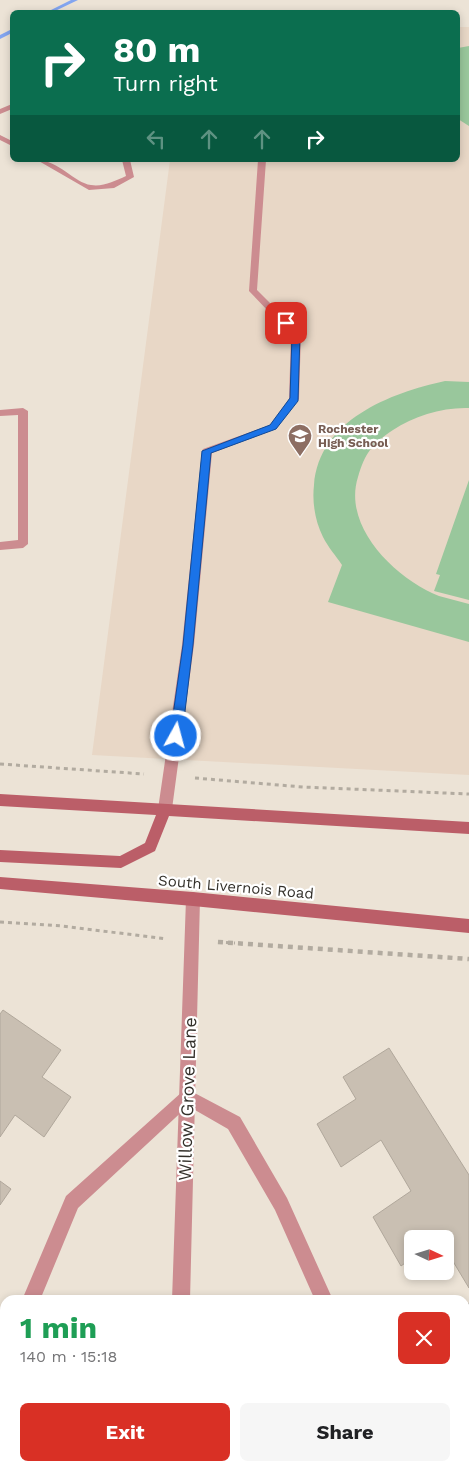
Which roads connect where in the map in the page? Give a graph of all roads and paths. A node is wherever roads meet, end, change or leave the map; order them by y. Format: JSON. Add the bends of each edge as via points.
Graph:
{"nodes":[{"id":1,"x":44,"y":162,"type":"edge"},
{"id":2,"x":126,"y":162,"type":"edge"},
{"id":3,"x":262,"y":162,"type":"edge"},
{"id":4,"x":0,"y":413,"type":"edge"},
{"id":5,"x":0,"y":546,"type":"edge"},
{"id":6,"x":0,"y":764,"type":"edge"},
{"id":7,"x":170,"y":776,"type":"junction"},
{"id":8,"x":469,"y":794,"type":"edge"},
{"id":9,"x":0,"y":800,"type":"edge"},
{"id":10,"x":165,"y":809,"type":"junction"},
{"id":11,"x":469,"y":828,"type":"edge"},
{"id":12,"x":0,"y":856,"type":"edge"},
{"id":13,"x":0,"y":883,"type":"edge"},
{"id":14,"x":193,"y":898,"type":"junction"},
{"id":15,"x":0,"y":922,"type":"edge"},
{"id":16,"x":469,"y":926,"type":"edge"},
{"id":17,"x":146,"y":938,"type":"dead end"},
{"id":18,"x":249,"y":944,"type":"dead end"},
{"id":19,"x":469,"y":959,"type":"edge"},
{"id":20,"x":187,"y":1097,"type":"junction"},
{"id":21,"x":34,"y":1295,"type":"edge"},
{"id":22,"x":181,"y":1295,"type":"edge"},
{"id":23,"x":322,"y":1295,"type":"edge"}],
"edges":[{"from":1,"to":2,"type":"street","via":[[89,188],[111,186],[130,177]]},
{"from":3,"to":7,"type":"street","via":[[253,291],[296,334],[294,399],[273,427],[207,451],[188,645]]},
{"from":4,"to":5,"type":"street","via":[[23,411],[23,544]]},
{"from":6,"to":7,"type":"path"},
{"from":7,"to":8,"type":"path"},
{"from":7,"to":10,"type":"street"},
{"from":9,"to":10,"type":"main road"},
{"from":10,"to":11,"type":"main road"},
{"from":10,"to":12,"type":"main road","via":[[150,847],[121,862]]},
{"from":13,"to":14,"type":"main road","name":"South Livernois Road"},
{"from":14,"to":16,"type":"main road","name":"South Livernois Road"},
{"from":14,"to":20,"type":"street","name":"Willow Grove Lane"},
{"from":15,"to":17,"type":"path","via":[[62,926]]},
{"from":18,"to":19,"type":"path"},
{"from":20,"to":21,"type":"street","via":[[72,1202]]},
{"from":20,"to":22,"type":"street","name":"Willow Grove Lane"},
{"from":20,"to":23,"type":"street","via":[[234,1123],[282,1204]]}]}
